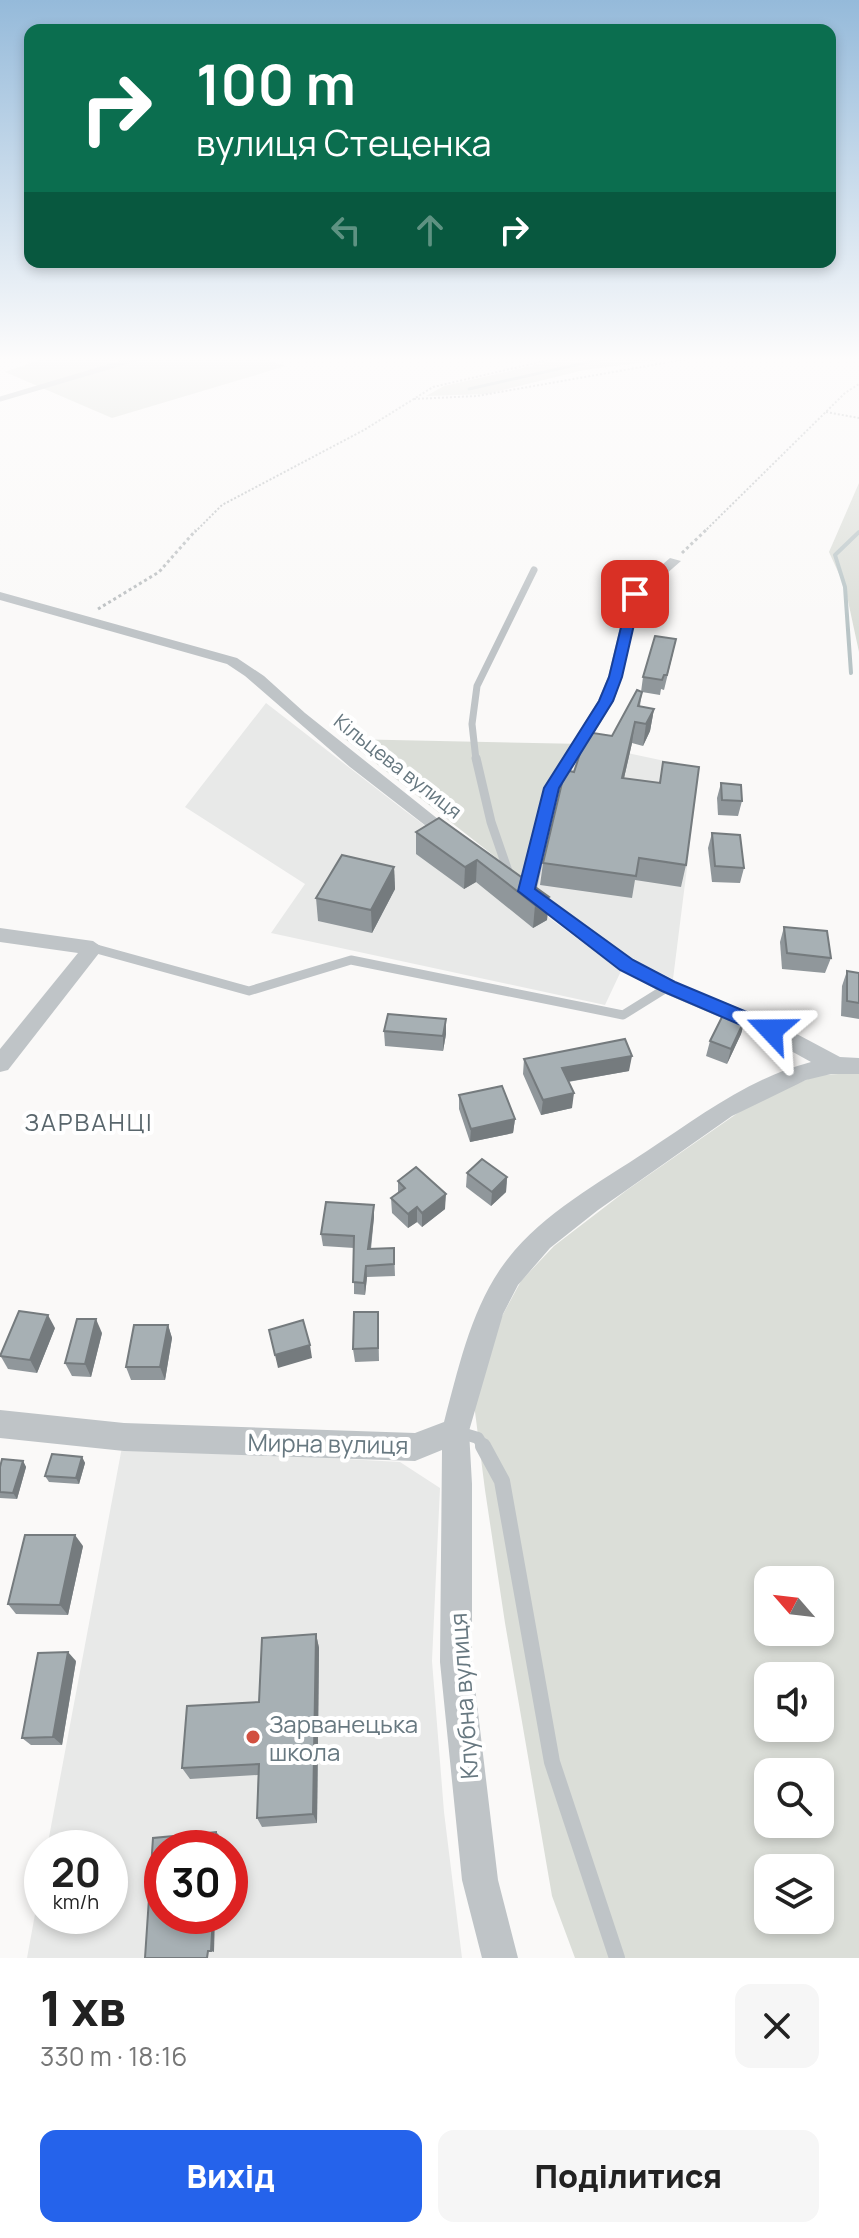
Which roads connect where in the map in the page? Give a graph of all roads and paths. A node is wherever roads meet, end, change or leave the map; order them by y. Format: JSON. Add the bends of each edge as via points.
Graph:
{"nodes":[{"id":1,"x":333,"y":447,"type":"edge"},
{"id":2,"x":790,"y":447,"type":"edge"},
{"id":3,"x":675,"y":561,"type":"joint"},
{"id":4,"x":534,"y":570,"type":"dead end"},
{"id":5,"x":0,"y":596,"type":"edge"},
{"id":6,"x":82,"y":617,"type":"junction"},
{"id":7,"x":510,"y":879,"type":"junction"},
{"id":8,"x":527,"y":891,"type":"junction"},
{"id":9,"x":0,"y":935,"type":"edge"},
{"id":10,"x":93,"y":948,"type":"junction"},
{"id":11,"x":668,"y":987,"type":"junction"},
{"id":12,"x":0,"y":1064,"type":"edge"},
{"id":13,"x":847,"y":1065,"type":"edge"},
{"id":14,"x":0,"y":1424,"type":"edge"},
{"id":15,"x":455,"y":1431,"type":"junction"},
{"id":16,"x":500,"y":1958,"type":"edge"},
{"id":17,"x":617,"y":1958,"type":"edge"}],
"edges":[{"from":1,"to":6,"type":"path","via":[[222,505],[202,519],[175,558],[127,594]]},
{"from":2,"to":3,"type":"path"},
{"from":3,"to":8,"type":"street","via":[[635,594],[606,701],[552,788]]},
{"from":4,"to":7,"type":"lane","via":[[477,686],[472,724],[491,822]]},
{"from":5,"to":6,"type":"street","name":"Кільцева вулиця"},
{"from":6,"to":7,"type":"street","name":"Кільцева вулиця","via":[[249,670],[396,796]]},
{"from":7,"to":8,"type":"street","name":"Кільцева вулиця"},
{"from":8,"to":11,"type":"street","name":"Кільцева вулиця","via":[[627,965]]},
{"from":9,"to":10,"type":"street"},
{"from":10,"to":11,"type":"lane","via":[[249,991],[351,960],[623,1015]]},
{"from":10,"to":12,"type":"street"},
{"from":11,"to":13,"type":"street","name":"Кільцева вулиця"},
{"from":13,"to":15,"type":"street","via":[[810,1070],[747,1096],[546,1238],[510,1276],[484,1327]]},
{"from":14,"to":15,"type":"street","name":"Мирна вулиця","via":[[124,1437],[415,1447]]},
{"from":15,"to":16,"type":"street","name":"Клубна вулиця","via":[[456,1662],[480,1880]]},
{"from":15,"to":17,"type":"lane","via":[[478,1438],[502,1481],[552,1762]]}]}
